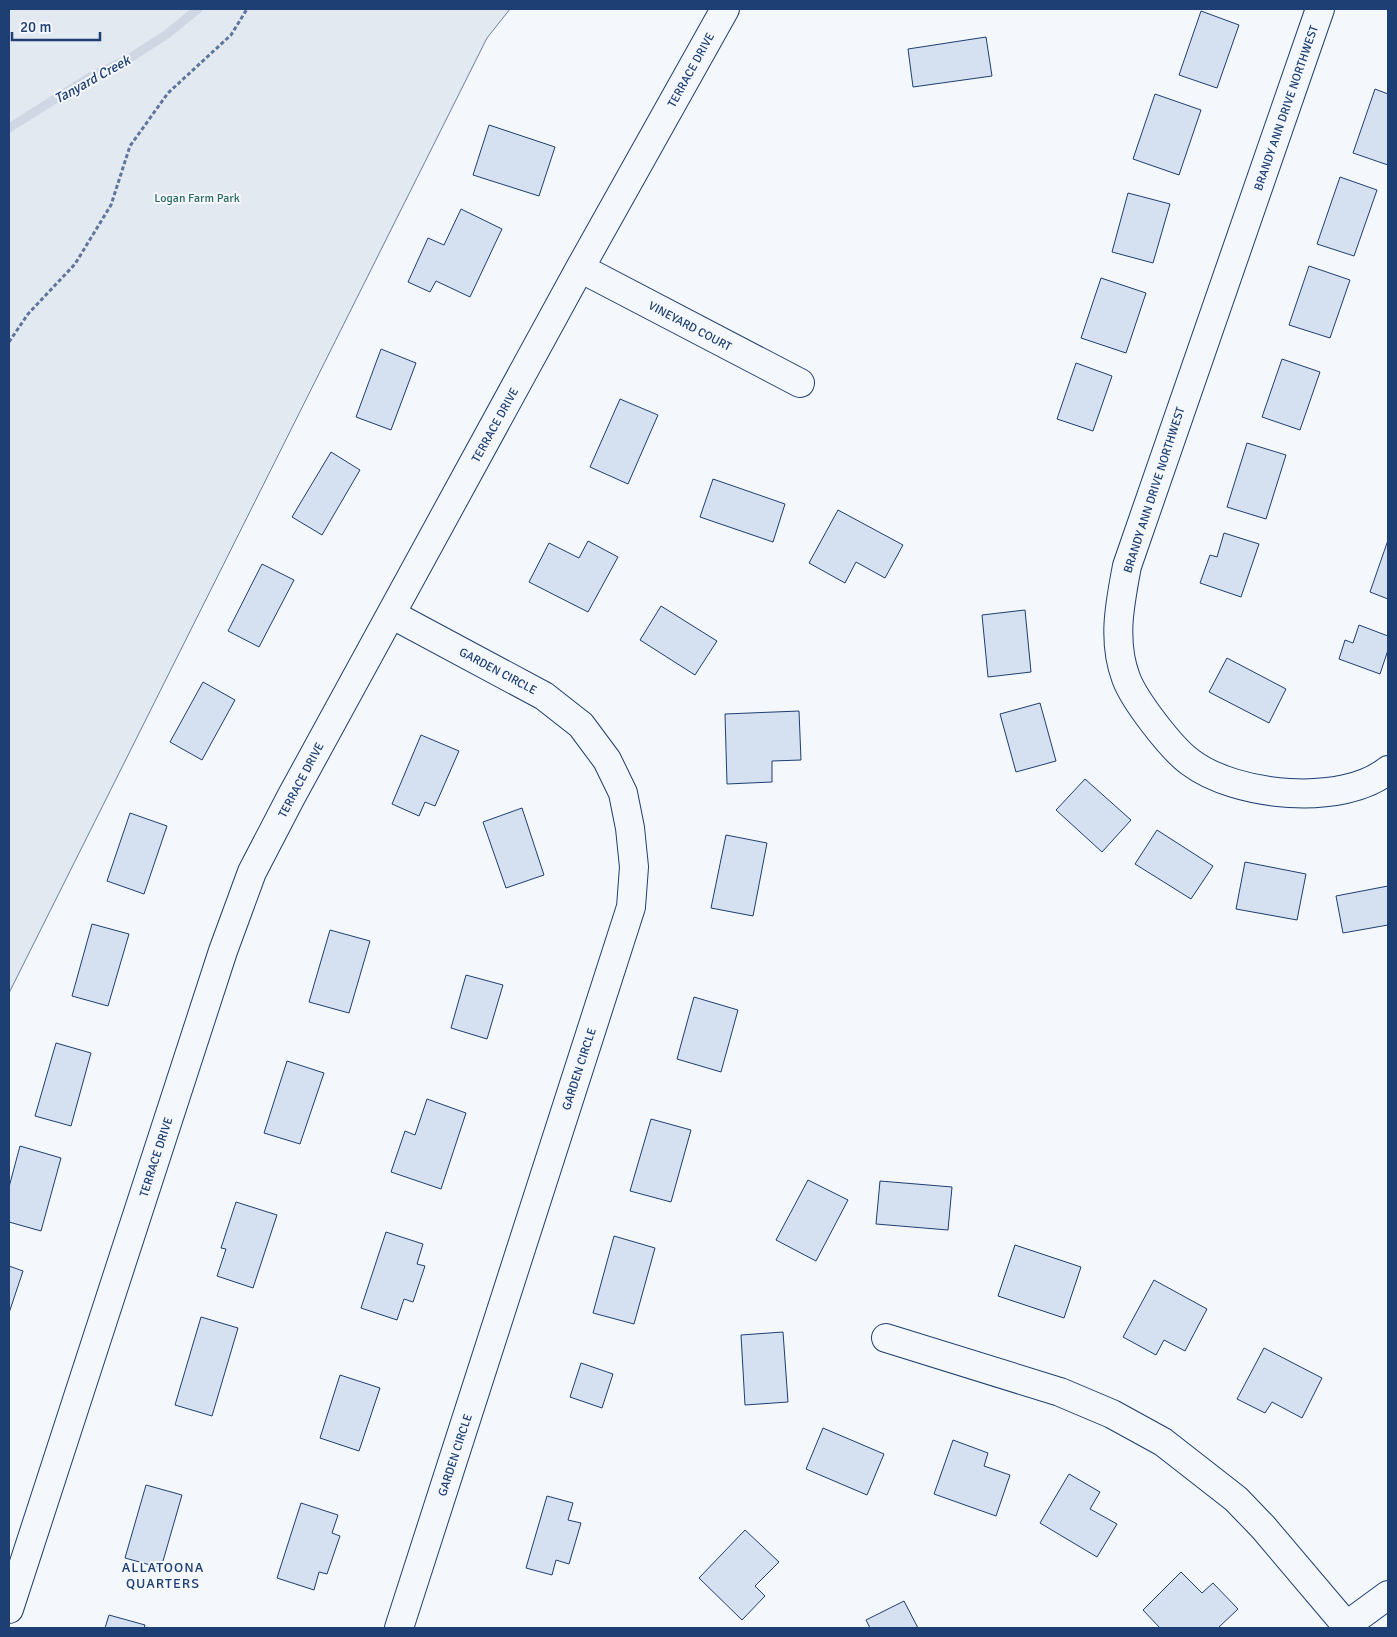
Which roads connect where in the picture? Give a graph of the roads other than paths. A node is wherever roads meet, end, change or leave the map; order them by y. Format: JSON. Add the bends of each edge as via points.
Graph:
{"nodes":[{"id":1,"x":725,"y":9,"type":"edge"},
{"id":2,"x":1320,"y":9,"type":"edge"},
{"id":3,"x":580,"y":268,"type":"junction"},
{"id":4,"x":800,"y":383,"type":"dead end"},
{"id":5,"x":391,"y":614,"type":"junction"},
{"id":6,"x":1388,"y":770,"type":"edge"},
{"id":7,"x":886,"y":1338,"type":"dead end"},
{"id":8,"x":1388,"y":1595,"type":"edge"},
{"id":9,"x":9,"y":1610,"type":"edge"},
{"id":10,"x":1344,"y":1627,"type":"edge"},
{"id":11,"x":399,"y":1628,"type":"edge"}],
"edges":[{"from":1,"to":3,"type":"street","name":"TERRACE DRIVE"},
{"from":2,"to":6,"type":"street","name":"BRANDY ANN DRIVE NORTHWEST","via":[[1127,566],[1118,613],[1119,649],[1126,678],[1137,701],[1190,762],[1214,776],[1242,786],[1284,794],[1333,792],[1378,779]]},
{"from":3,"to":4,"type":"street","name":"VINEYARD COURT"},
{"from":3,"to":5,"type":"street","name":"TERRACE DRIVE"},
{"from":5,"to":9,"type":"street","name":"TERRACE DRIVE","via":[[252,872],[223,951]]},
{"from":5,"to":11,"type":"street","name":"GARDEN CIRCLE","via":[[544,696],[581,725],[607,760],[623,793],[634,867],[630,907]]},
{"from":7,"to":10,"type":"street","via":[[1060,1392],[1112,1414],[1162,1442],[1236,1499],[1263,1527]]},
{"from":8,"to":10,"type":"street"}]}
